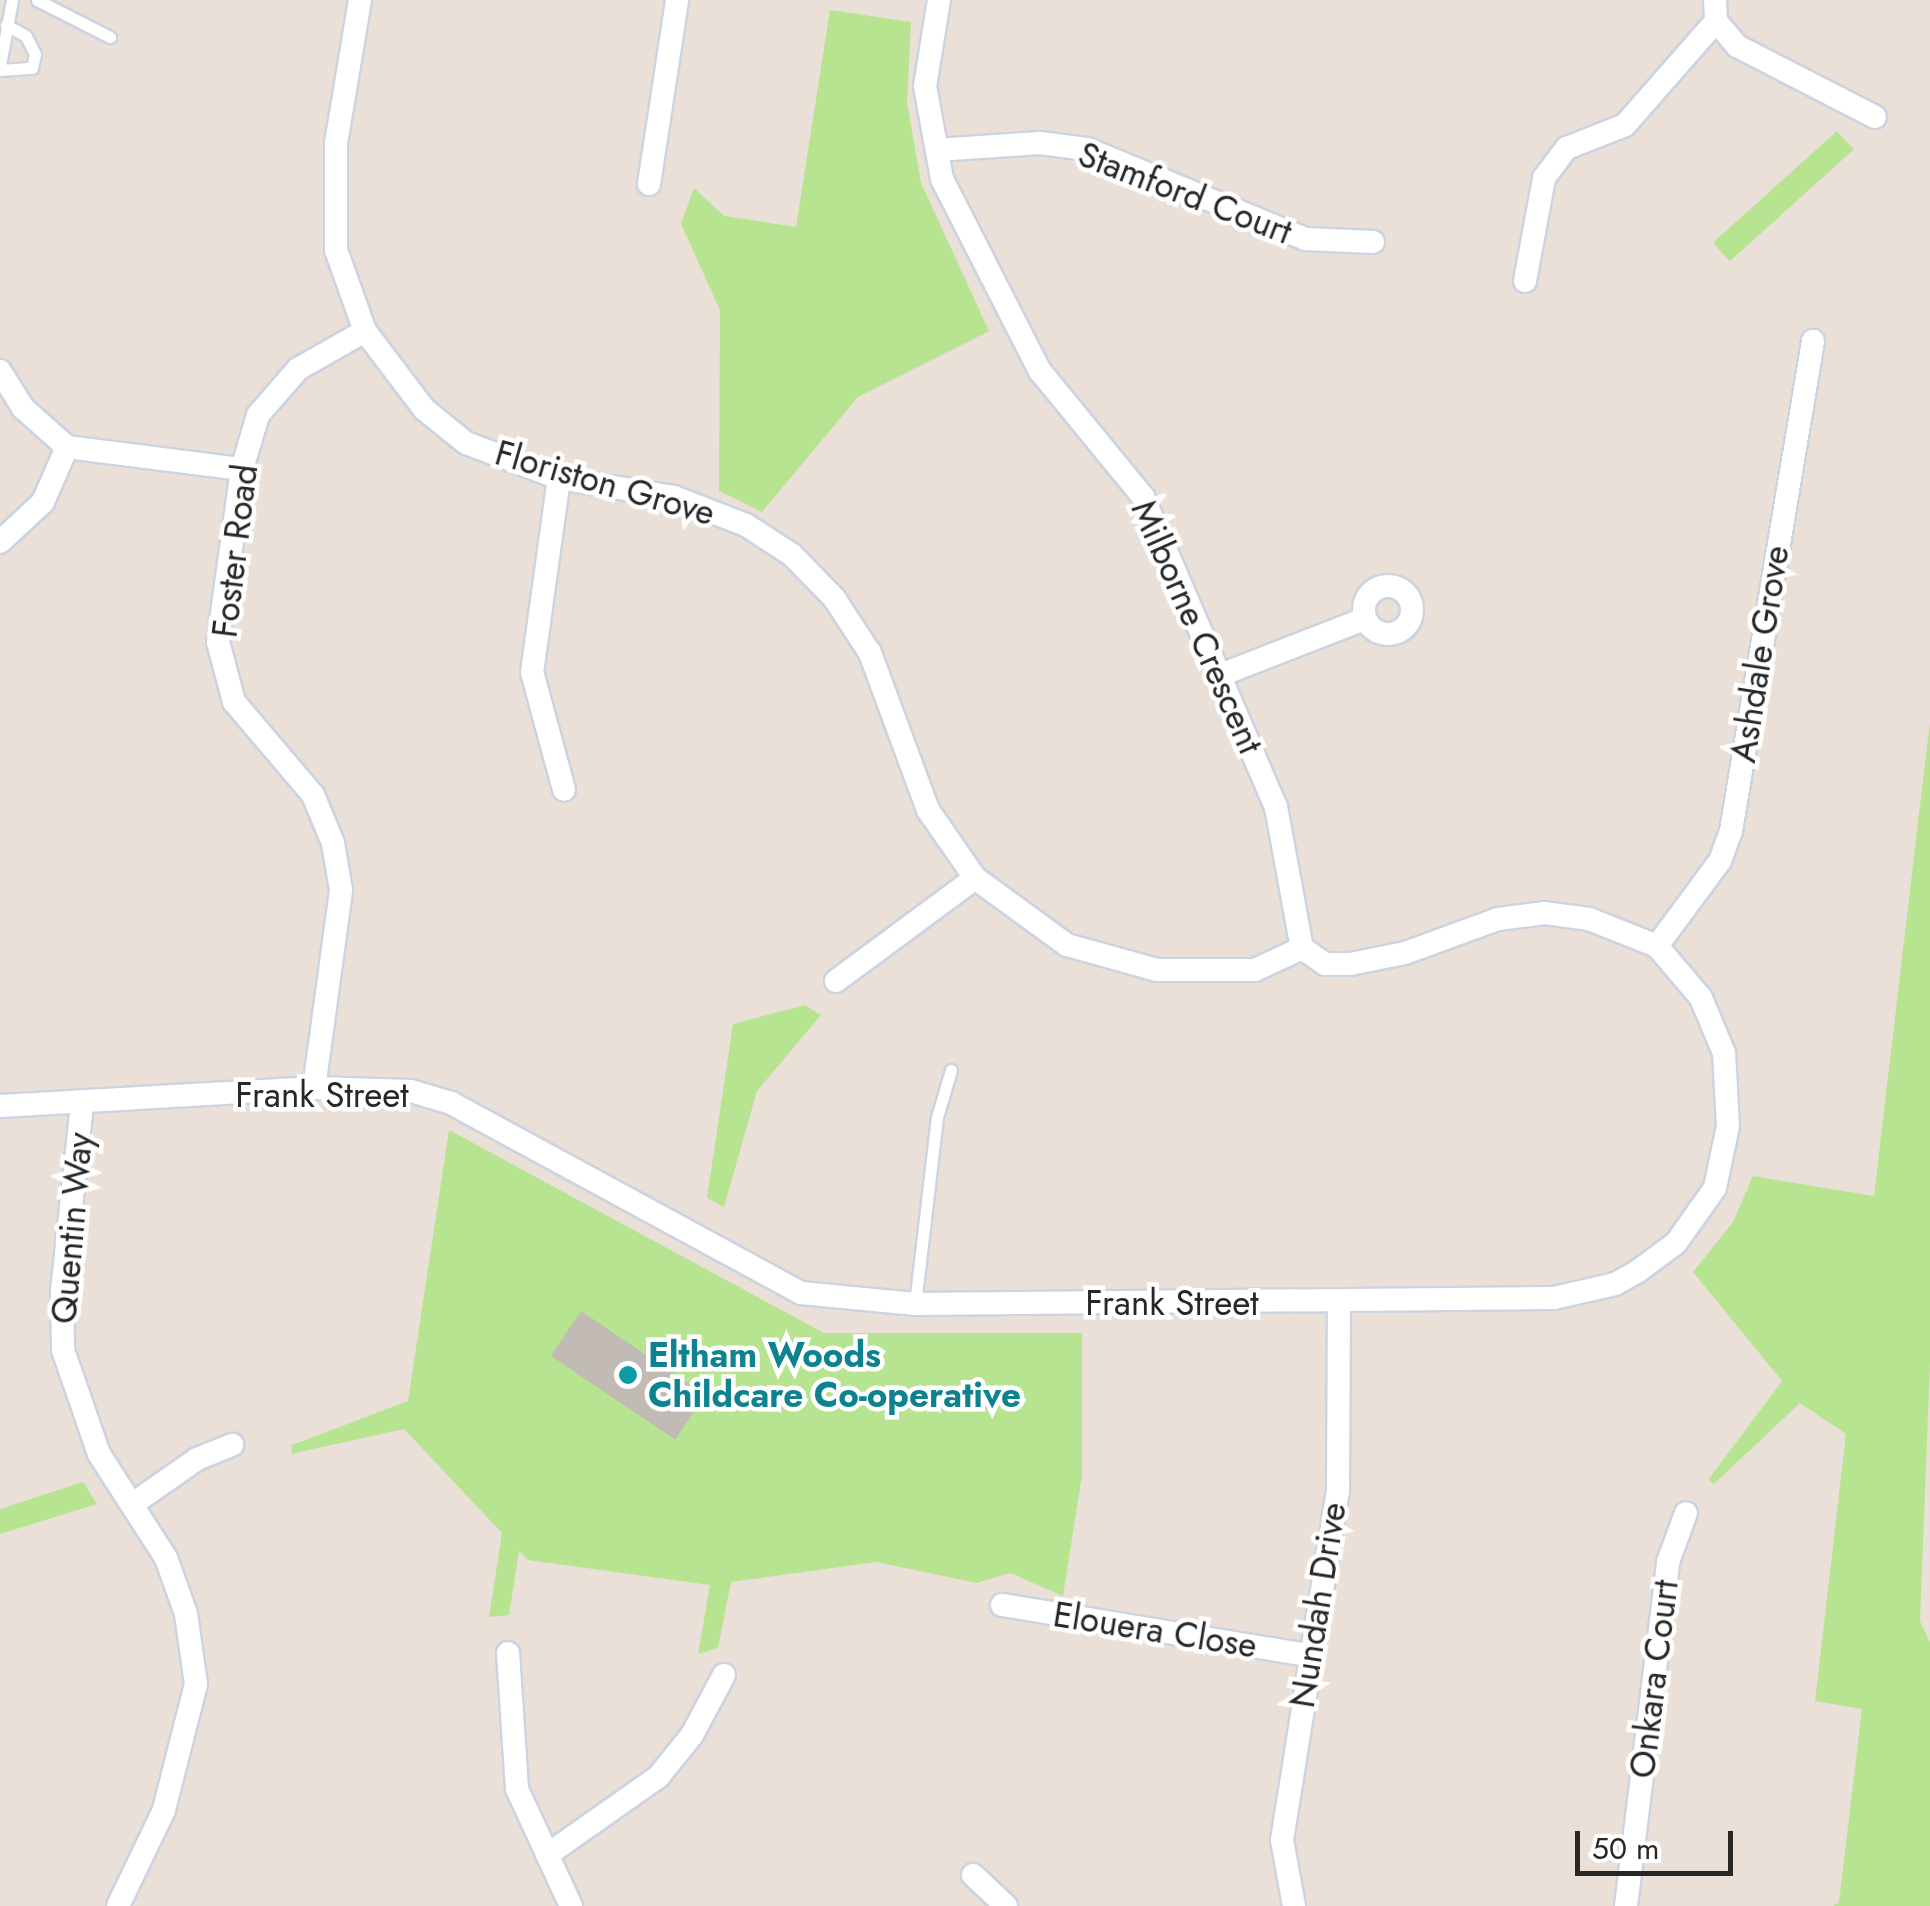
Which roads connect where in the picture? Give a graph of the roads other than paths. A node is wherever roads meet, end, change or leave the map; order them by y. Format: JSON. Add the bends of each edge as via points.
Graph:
{"nodes":[{"id":1,"x":12,"y":0,"type":"edge"},
{"id":2,"x":37,"y":0,"type":"edge"},
{"id":3,"x":360,"y":0,"type":"edge"},
{"id":4,"x":677,"y":0,"type":"edge"},
{"id":5,"x":940,"y":0,"type":"edge"},
{"id":6,"x":1716,"y":11,"type":"edge"},
{"id":7,"x":6,"y":24,"type":"junction"},
{"id":8,"x":110,"y":37,"type":"dead end"},
{"id":9,"x":0,"y":68,"type":"edge"},
{"id":10,"x":1875,"y":117,"type":"dead end"},
{"id":11,"x":937,"y":150,"type":"junction"},
{"id":12,"x":649,"y":184,"type":"dead end"},
{"id":13,"x":1373,"y":242,"type":"dead end"},
{"id":14,"x":1525,"y":281,"type":"dead end"},
{"id":15,"x":365,"y":331,"type":"junction"},
{"id":16,"x":1812,"y":341,"type":"dead end"},
{"id":17,"x":0,"y":370,"type":"edge"},
{"id":18,"x":67,"y":447,"type":"junction"},
{"id":19,"x":242,"y":469,"type":"junction"},
{"id":20,"x":559,"y":478,"type":"junction"},
{"id":21,"x":0,"y":542,"type":"edge"},
{"id":22,"x":1362,"y":620,"type":"dead end"},
{"id":23,"x":1224,"y":674,"type":"junction"},
{"id":24,"x":564,"y":790,"type":"dead end"},
{"id":25,"x":975,"y":878,"type":"junction"},
{"id":26,"x":1656,"y":946,"type":"junction"},
{"id":27,"x":1302,"y":948,"type":"junction"},
{"id":28,"x":836,"y":981,"type":"dead end"},
{"id":29,"x":951,"y":1070,"type":"dead end"},
{"id":30,"x":314,"y":1088,"type":"junction"},
{"id":31,"x":82,"y":1104,"type":"junction"},
{"id":32,"x":0,"y":1106,"type":"edge"},
{"id":33,"x":1339,"y":1301,"type":"junction"},
{"id":34,"x":915,"y":1304,"type":"junction"},
{"id":35,"x":232,"y":1444,"type":"dead end"},
{"id":36,"x":134,"y":1503,"type":"junction"},
{"id":37,"x":1686,"y":1513,"type":"dead end"},
{"id":38,"x":1002,"y":1605,"type":"dead end"},
{"id":39,"x":508,"y":1653,"type":"dead end"},
{"id":40,"x":1308,"y":1655,"type":"junction"},
{"id":41,"x":724,"y":1674,"type":"dead end"},
{"id":42,"x":546,"y":1855,"type":"junction"},
{"id":43,"x":973,"y":1875,"type":"dead end"},
{"id":44,"x":118,"y":1906,"type":"edge"},
{"id":45,"x":571,"y":1906,"type":"edge"},
{"id":46,"x":1006,"y":1906,"type":"edge"},
{"id":47,"x":1294,"y":1906,"type":"edge"},
{"id":48,"x":1626,"y":1906,"type":"edge"}],
"edges":[{"from":1,"to":7,"type":"lane"},
{"from":2,"to":8,"type":"lane"},
{"from":3,"to":15,"type":"street","name":"Floriston Grove","via":[[332,206],[336,250]]},
{"from":4,"to":12,"type":"street"},
{"from":5,"to":11,"type":"street","name":"Milborne Crescent","via":[[925,86]]},
{"from":6,"to":10,"type":"street","via":[[1736,46]]},
{"from":6,"to":14,"type":"street","via":[[1686,63],[1626,125],[1567,148],[1544,178]]},
{"from":7,"to":9,"type":"lane"},
{"from":7,"to":9,"type":"lane","via":[[26,36],[35,54],[32,68]]},
{"from":11,"to":13,"type":"street","name":"Stamford Court","via":[[1040,144],[1087,150],[1305,239]]},
{"from":11,"to":23,"type":"street","name":"Milborne Crescent","via":[[961,227],[993,286],[1040,371],[1143,497]]},
{"from":15,"to":19,"type":"street","name":"Foster Road","via":[[298,369],[258,415]]},
{"from":15,"to":20,"type":"street","name":"Floriston Grove","via":[[424,409],[466,442]]},
{"from":16,"to":26,"type":"street","name":"Ashdale Grove","via":[[1731,831],[1720,861]]},
{"from":17,"to":18,"type":"street","via":[[24,408]]},
{"from":18,"to":19,"type":"street"},
{"from":18,"to":21,"type":"street","via":[[44,502]]},
{"from":19,"to":30,"type":"street","name":"Foster Road","via":[[218,642],[234,702],[313,794],[333,842],[341,890]]},
{"from":20,"to":24,"type":"street","via":[[532,672]]},
{"from":20,"to":25,"type":"street","name":"Floriston Grove","via":[[674,497],[746,524],[792,555],[834,598],[870,653],[928,810]]},
{"from":22,"to":23,"type":"street"},
{"from":23,"to":27,"type":"street","name":"Milborne Crescent","via":[[1276,807]]},
{"from":25,"to":27,"type":"street","name":"Floriston Grove","via":[[1067,945],[1156,970],[1256,970]]},
{"from":25,"to":28,"type":"street"},
{"from":26,"to":27,"type":"street","name":"Frank Street","via":[[1588,919],[1546,913],[1498,919],[1405,953],[1350,964],[1324,964]]},
{"from":26,"to":33,"type":"street","name":"Frank Street","via":[[1702,998],[1724,1053],[1728,1126],[1715,1188],[1676,1243],[1614,1284],[1582,1294]]},
{"from":29,"to":34,"type":"lane","via":[[936,1117]]},
{"from":30,"to":31,"type":"street","name":"Frank Street"},
{"from":30,"to":34,"type":"street","name":"Frank Street","via":[[411,1091],[451,1103],[801,1293]]},
{"from":31,"to":32,"type":"street","name":"Frank Street"},
{"from":31,"to":36,"type":"street","name":"Quentin Way","via":[[62,1291],[63,1350],[81,1416]]},
{"from":33,"to":34,"type":"street","name":"Frank Street"},
{"from":33,"to":40,"type":"street","name":"Nundah Drive","via":[[1338,1490]]},
{"from":35,"to":36,"type":"street","via":[[197,1459]]},
{"from":36,"to":44,"type":"street","name":"Quentin Way","via":[[166,1558],[186,1614],[196,1684],[164,1810]]},
{"from":37,"to":48,"type":"street","name":"Onkara Court","via":[[1668,1562]]},
{"from":38,"to":40,"type":"street","name":"Elouera Close"},
{"from":39,"to":42,"type":"street","via":[[517,1788]]},
{"from":40,"to":47,"type":"street","name":"Nundah Drive","via":[[1282,1840]]},
{"from":41,"to":42,"type":"street","via":[[692,1735],[658,1777]]},
{"from":42,"to":45,"type":"street"},
{"from":43,"to":46,"type":"street"}]}
